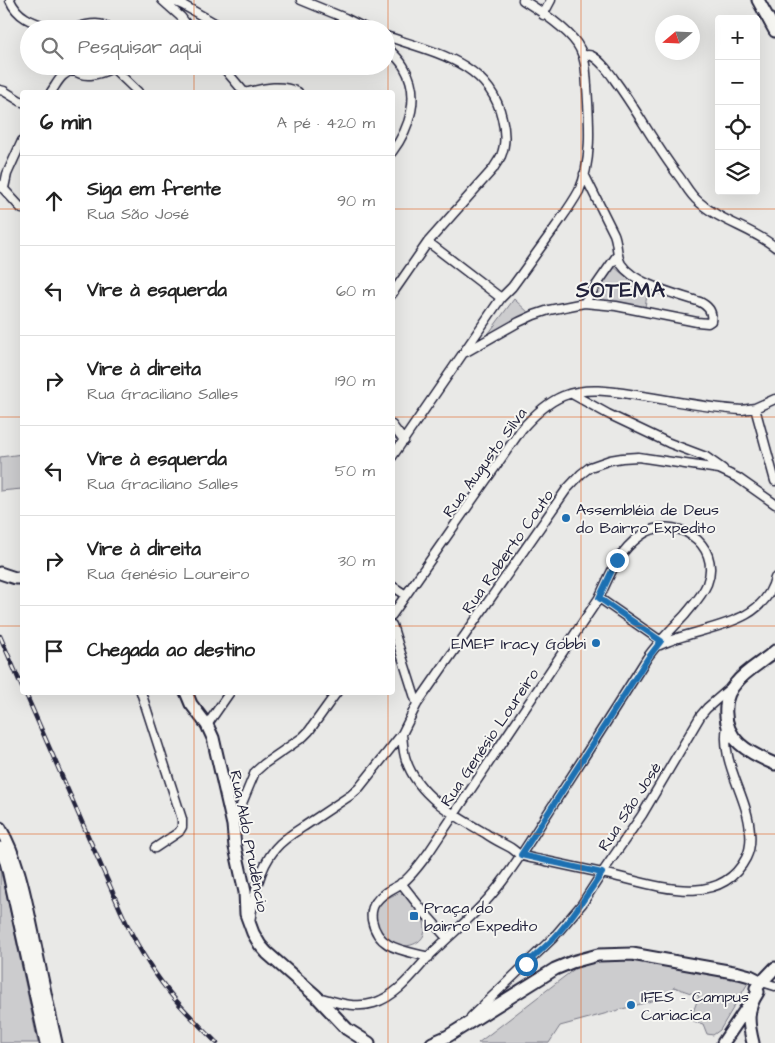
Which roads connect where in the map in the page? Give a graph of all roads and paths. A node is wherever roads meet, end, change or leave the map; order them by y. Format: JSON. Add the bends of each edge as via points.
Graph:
{"nodes":[{"id":1,"x":10,"y":0,"type":"edge"},
{"id":2,"x":162,"y":0,"type":"edge"},
{"id":3,"x":171,"y":0,"type":"edge"},
{"id":4,"x":301,"y":0,"type":"edge"},
{"id":5,"x":523,"y":0,"type":"edge"},
{"id":6,"x":551,"y":0,"type":"edge"},
{"id":7,"x":758,"y":0,"type":"edge"},
{"id":8,"x":543,"y":15,"type":"junction"},
{"id":9,"x":27,"y":20,"type":"edge"},
{"id":10,"x":183,"y":20,"type":"edge"},
{"id":11,"x":209,"y":20,"type":"edge"},
{"id":12,"x":348,"y":20,"type":"edge"},
{"id":13,"x":775,"y":31,"type":"edge"},
{"id":14,"x":395,"y":39,"type":"edge"},
{"id":15,"x":583,"y":56,"type":"junction"},
{"id":16,"x":395,"y":57,"type":"edge"},
{"id":17,"x":64,"y":75,"type":"edge"},
{"id":18,"x":122,"y":75,"type":"edge"},
{"id":19,"x":230,"y":75,"type":"edge"},
{"id":20,"x":0,"y":90,"type":"edge"},
{"id":21,"x":52,"y":90,"type":"edge"},
{"id":22,"x":136,"y":90,"type":"edge"},
{"id":23,"x":244,"y":90,"type":"edge"},
{"id":24,"x":256,"y":90,"type":"edge"},
{"id":25,"x":293,"y":90,"type":"edge"},
{"id":26,"x":20,"y":101,"type":"edge"},
{"id":27,"x":20,"y":145,"type":"edge"},
{"id":28,"x":395,"y":148,"type":"edge"},
{"id":29,"x":584,"y":174,"type":"junction"},
{"id":30,"x":2,"y":186,"type":"edge"},
{"id":31,"x":20,"y":207,"type":"edge"},
{"id":32,"x":428,"y":242,"type":"junction"},
{"id":33,"x":775,"y":247,"type":"edge"},
{"id":34,"x":618,"y":254,"type":"junction"},
{"id":35,"x":395,"y":290,"type":"edge"},
{"id":36,"x":501,"y":298,"type":"junction"},
{"id":37,"x":584,"y":303,"type":"junction"},
{"id":38,"x":465,"y":353,"type":"junction"},
{"id":39,"x":572,"y":394,"type":"junction"},
{"id":40,"x":775,"y":400,"type":"edge"},
{"id":41,"x":755,"y":408,"type":"junction"},
{"id":42,"x":395,"y":429,"type":"edge"},
{"id":43,"x":404,"y":441,"type":"junction"},
{"id":44,"x":395,"y":453,"type":"edge"},
{"id":45,"x":729,"y":474,"type":"junction"},
{"id":46,"x":775,"y":481,"type":"edge"},
{"id":47,"x":775,"y":504,"type":"edge"},
{"id":48,"x":0,"y":574,"type":"edge"},
{"id":49,"x":20,"y":578,"type":"edge"},
{"id":50,"x":775,"y":578,"type":"edge"},
{"id":51,"x":395,"y":588,"type":"edge"},
{"id":52,"x":406,"y":595,"type":"junction"},
{"id":53,"x":599,"y":598,"type":"junction"},
{"id":54,"x":395,"y":611,"type":"edge"},
{"id":55,"x":395,"y":634,"type":"edge"},
{"id":56,"x":659,"y":644,"type":"junction"},
{"id":57,"x":775,"y":651,"type":"edge"},
{"id":58,"x":735,"y":683,"type":"junction"},
{"id":59,"x":142,"y":695,"type":"edge"},
{"id":60,"x":188,"y":695,"type":"edge"},
{"id":61,"x":228,"y":695,"type":"edge"},
{"id":62,"x":335,"y":695,"type":"edge"},
{"id":63,"x":417,"y":704,"type":"junction"},
{"id":64,"x":207,"y":725,"type":"junction"},
{"id":65,"x":727,"y":726,"type":"junction"},
{"id":66,"x":402,"y":734,"type":"junction"},
{"id":67,"x":775,"y":764,"type":"edge"},
{"id":68,"x":453,"y":815,"type":"junction"},
{"id":69,"x":233,"y":825,"type":"junction"},
{"id":70,"x":0,"y":828,"type":"edge"},
{"id":71,"x":0,"y":848,"type":"edge"},
{"id":72,"x":155,"y":848,"type":"dead end"},
{"id":73,"x":521,"y":855,"type":"junction"},
{"id":74,"x":602,"y":873,"type":"junction"},
{"id":75,"x":401,"y":883,"type":"junction"},
{"id":76,"x":250,"y":924,"type":"junction"},
{"id":77,"x":447,"y":938,"type":"junction"},
{"id":78,"x":429,"y":957,"type":"junction"},
{"id":79,"x":775,"y":968,"type":"edge"},
{"id":80,"x":775,"y":986,"type":"edge"},
{"id":81,"x":760,"y":987,"type":"junction"},
{"id":82,"x":316,"y":996,"type":"junction"},
{"id":83,"x":460,"y":1027,"type":"junction"},
{"id":84,"x":724,"y":1041,"type":"edge"},
{"id":85,"x":753,"y":1041,"type":"edge"},
{"id":86,"x":46,"y":1043,"type":"edge"},
{"id":87,"x":56,"y":1043,"type":"edge"},
{"id":88,"x":369,"y":1043,"type":"edge"},
{"id":89,"x":432,"y":1043,"type":"edge"}],
"edges":[{"from":1,"to":9,"type":"street"},
{"from":2,"to":10,"type":"street"},
{"from":3,"to":11,"type":"street"},
{"from":4,"to":12,"type":"street"},
{"from":5,"to":8,"type":"street"},
{"from":6,"to":8,"type":"street"},
{"from":7,"to":13,"type":"street"},
{"from":8,"to":15,"type":"street","via":[[575,42]]},
{"from":14,"to":32,"type":"street","via":[[443,55],[474,72],[492,91],[505,128],[501,156],[493,169]]},
{"from":15,"to":29,"type":"street","via":[[588,118]]},
{"from":15,"to":33,"type":"street","via":[[594,57],[616,82],[668,163],[699,202],[721,218],[753,232]]},
{"from":16,"to":28,"type":"street","via":[[406,69],[412,103],[407,127]]},
{"from":17,"to":21,"type":"street"},
{"from":18,"to":22,"type":"street"},
{"from":19,"to":23,"type":"street"},
{"from":20,"to":26,"type":"street"},
{"from":24,"to":25,"type":"street","via":[[278,87]]},
{"from":27,"to":30,"type":"street"},
{"from":29,"to":34,"type":"street","via":[[617,241]]},
{"from":29,"to":36,"type":"street","via":[[573,202]]},
{"from":30,"to":31,"type":"street"},
{"from":32,"to":35,"type":"street"},
{"from":32,"to":36,"type":"street"},
{"from":34,"to":37,"type":"street"},
{"from":34,"to":37,"type":"street","via":[[626,270],[640,280],[707,306],[711,321],[697,322]]},
{"from":36,"to":38,"type":"street"},
{"from":37,"to":38,"type":"street","via":[[534,315]]},
{"from":38,"to":43,"type":"street"},
{"from":39,"to":41,"type":"street","name":"Rua Augusto Silva","via":[[609,391],[733,409]]},
{"from":39,"to":45,"type":"street","via":[[669,443],[706,457]]},
{"from":39,"to":52,"type":"street","name":"Rua Augusto Silva","via":[[545,406],[521,430]]},
{"from":40,"to":41,"type":"street"},
{"from":41,"to":46,"type":"street"},
{"from":42,"to":43,"type":"street"},
{"from":43,"to":44,"type":"street"},
{"from":45,"to":47,"type":"street","name":"Rua Roberto Couto"},
{"from":45,"to":63,"type":"street","name":"Rua Roberto Couto","via":[[719,469],[638,457],[610,460],[590,467],[566,490]]},
{"from":48,"to":49,"type":"street"},
{"from":50,"to":56,"type":"street","via":[[764,601],[740,618]]},
{"from":51,"to":52,"type":"street"},
{"from":52,"to":54,"type":"street","name":"Rua Augusto Silva"},
{"from":53,"to":56,"type":"street"},
{"from":53,"to":56,"type":"street","name":"Rua Genésio Loureiro","via":[[617,560],[642,535],[652,529],[668,527],[692,536],[706,548],[709,556],[707,584],[696,602]]},
{"from":53,"to":68,"type":"street","name":"Rua Genésio Loureiro"},
{"from":55,"to":63,"type":"street"},
{"from":56,"to":73,"type":"street","name":"Rua Genésio Loureiro"},
{"from":57,"to":58,"type":"street"},
{"from":58,"to":65,"type":"street","via":[[727,699]]},
{"from":58,"to":74,"type":"street","name":"Rua São José","via":[[701,715],[642,815]]},
{"from":59,"to":72,"type":"street","via":[[182,818],[179,832]]},
{"from":60,"to":64,"type":"street","name":"Rua Aldo Prudêncio"},
{"from":61,"to":64,"type":"street"},
{"from":62,"to":69,"type":"street","via":[[303,737],[255,772]]},
{"from":63,"to":66,"type":"street","name":"Rua Roberto Couto"},
{"from":64,"to":69,"type":"street","name":"Rua Aldo Prudêncio","via":[[213,738]]},
{"from":65,"to":67,"type":"street","via":[[744,748]]},
{"from":65,"to":74,"type":"street","via":[[728,757],[746,807],[751,843],[747,856],[733,876],[711,886],[690,890],[668,889]]},
{"from":66,"to":68,"type":"street","via":[[406,760],[417,781]]},
{"from":66,"to":76,"type":"street","name":"Rua Roberto Couto","via":[[359,788],[275,849],[260,876]]},
{"from":68,"to":73,"type":"street"},
{"from":68,"to":75,"type":"street","name":"Rua Genésio Loureiro","via":[[423,861]]},
{"from":69,"to":76,"type":"street","name":"Rua Aldo Prudêncio"},
{"from":70,"to":87,"type":"street","via":[[23,886]]},
{"from":71,"to":86,"type":"street","via":[[9,874]]},
{"from":73,"to":74,"type":"street"},
{"from":73,"to":77,"type":"street","name":"Rua Genésio Loureiro","via":[[483,905]]},
{"from":74,"to":83,"type":"street","name":"Rua São José","via":[[582,904],[553,938]]},
{"from":75,"to":77,"type":"street"},
{"from":75,"to":78,"type":"street","name":"Rua Genésio Loureiro","via":[[373,906],[375,929],[390,947]]},
{"from":76,"to":82,"type":"street","name":"Rua Aldo Prudêncio","via":[[267,953]]},
{"from":77,"to":78,"type":"street","name":"Rua Genésio Loureiro"},
{"from":78,"to":82,"type":"street","name":"Rua Genésio Loureiro","via":[[394,993],[374,1003],[339,1003]]},
{"from":79,"to":81,"type":"street"},
{"from":80,"to":81,"type":"street"},
{"from":81,"to":83,"type":"street","via":[[750,976],[739,973],[632,954],[598,956],[555,969]]},
{"from":81,"to":84,"type":"street"},
{"from":81,"to":85,"type":"street","via":[[748,1016]]},
{"from":82,"to":88,"type":"street","name":"Rua Aldo Prudêncio","via":[[348,1029]]},
{"from":83,"to":89,"type":"street"},
{"from":84,"to":85,"type":"street","via":[[728,1037],[744,1036]]}]}
